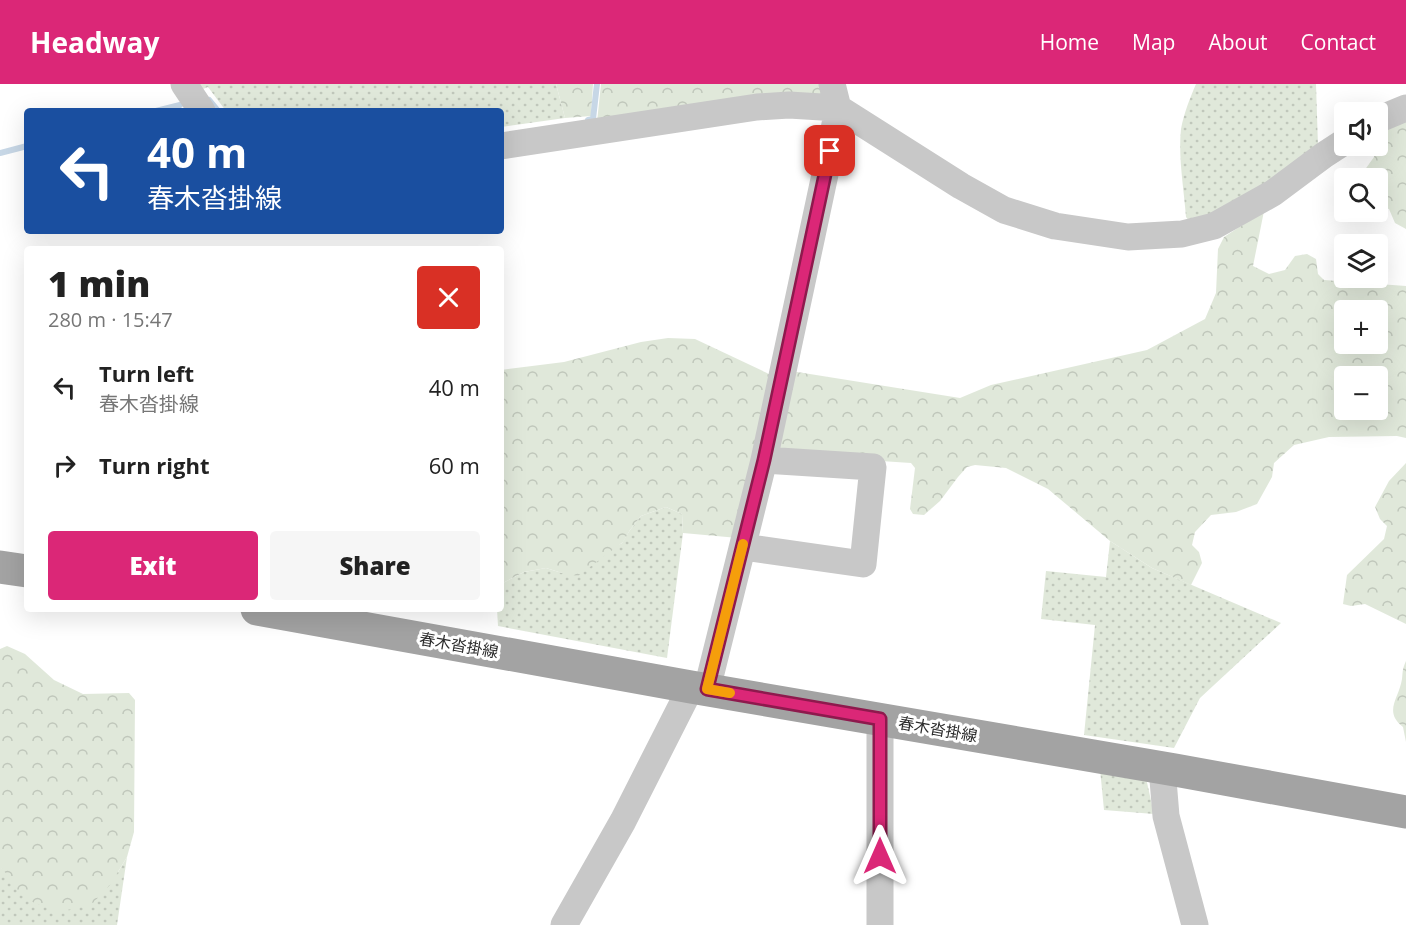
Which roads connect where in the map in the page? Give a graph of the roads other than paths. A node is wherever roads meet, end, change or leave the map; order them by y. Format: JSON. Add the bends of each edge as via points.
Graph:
{"nodes":[{"id":1,"x":184,"y":84,"type":"edge"},
{"id":2,"x":835,"y":96,"type":"edge"},
{"id":3,"x":200,"y":108,"type":"edge"},
{"id":4,"x":1406,"y":108,"type":"edge"},
{"id":5,"x":1388,"y":115,"type":"edge"},
{"id":6,"x":504,"y":146,"type":"edge"},
{"id":7,"x":1334,"y":148,"type":"edge"},
{"id":8,"x":764,"y":460,"type":"junction"},
{"id":9,"x":742,"y":547,"type":"junction"},
{"id":10,"x":0,"y":567,"type":"edge"},
{"id":11,"x":24,"y":571,"type":"edge"},
{"id":12,"x":274,"y":612,"type":"edge"},
{"id":13,"x":699,"y":688,"type":"junction"},
{"id":14,"x":880,"y":719,"type":"junction"},
{"id":15,"x":1162,"y":768,"type":"junction"},
{"id":16,"x":1406,"y":812,"type":"edge"},
{"id":17,"x":564,"y":925,"type":"edge"},
{"id":18,"x":880,"y":925,"type":"edge"},
{"id":19,"x":1195,"y":925,"type":"edge"}],
"edges":[{"from":1,"to":3,"type":"street"},
{"from":2,"to":6,"type":"street"},
{"from":2,"to":7,"type":"street","via":[[961,186],[1004,210],[1055,226],[1128,237],[1182,234],[1214,225],[1273,193]]},
{"from":2,"to":8,"type":"street"},
{"from":4,"to":5,"type":"street"},
{"from":8,"to":9,"type":"street"},
{"from":8,"to":9,"type":"street","via":[[873,467],[863,564]]},
{"from":9,"to":13,"type":"street"},
{"from":10,"to":11,"type":"main road"},
{"from":12,"to":13,"type":"main road","name":"春木沓掛線"},
{"from":13,"to":14,"type":"main road","name":"春木沓掛線"},
{"from":13,"to":17,"type":"street"},
{"from":14,"to":15,"type":"main road","name":"春木沓掛線"},
{"from":14,"to":18,"type":"street"},
{"from":15,"to":16,"type":"main road","name":"春木沓掛線"},
{"from":15,"to":19,"type":"street","via":[[1166,816]]}]}
